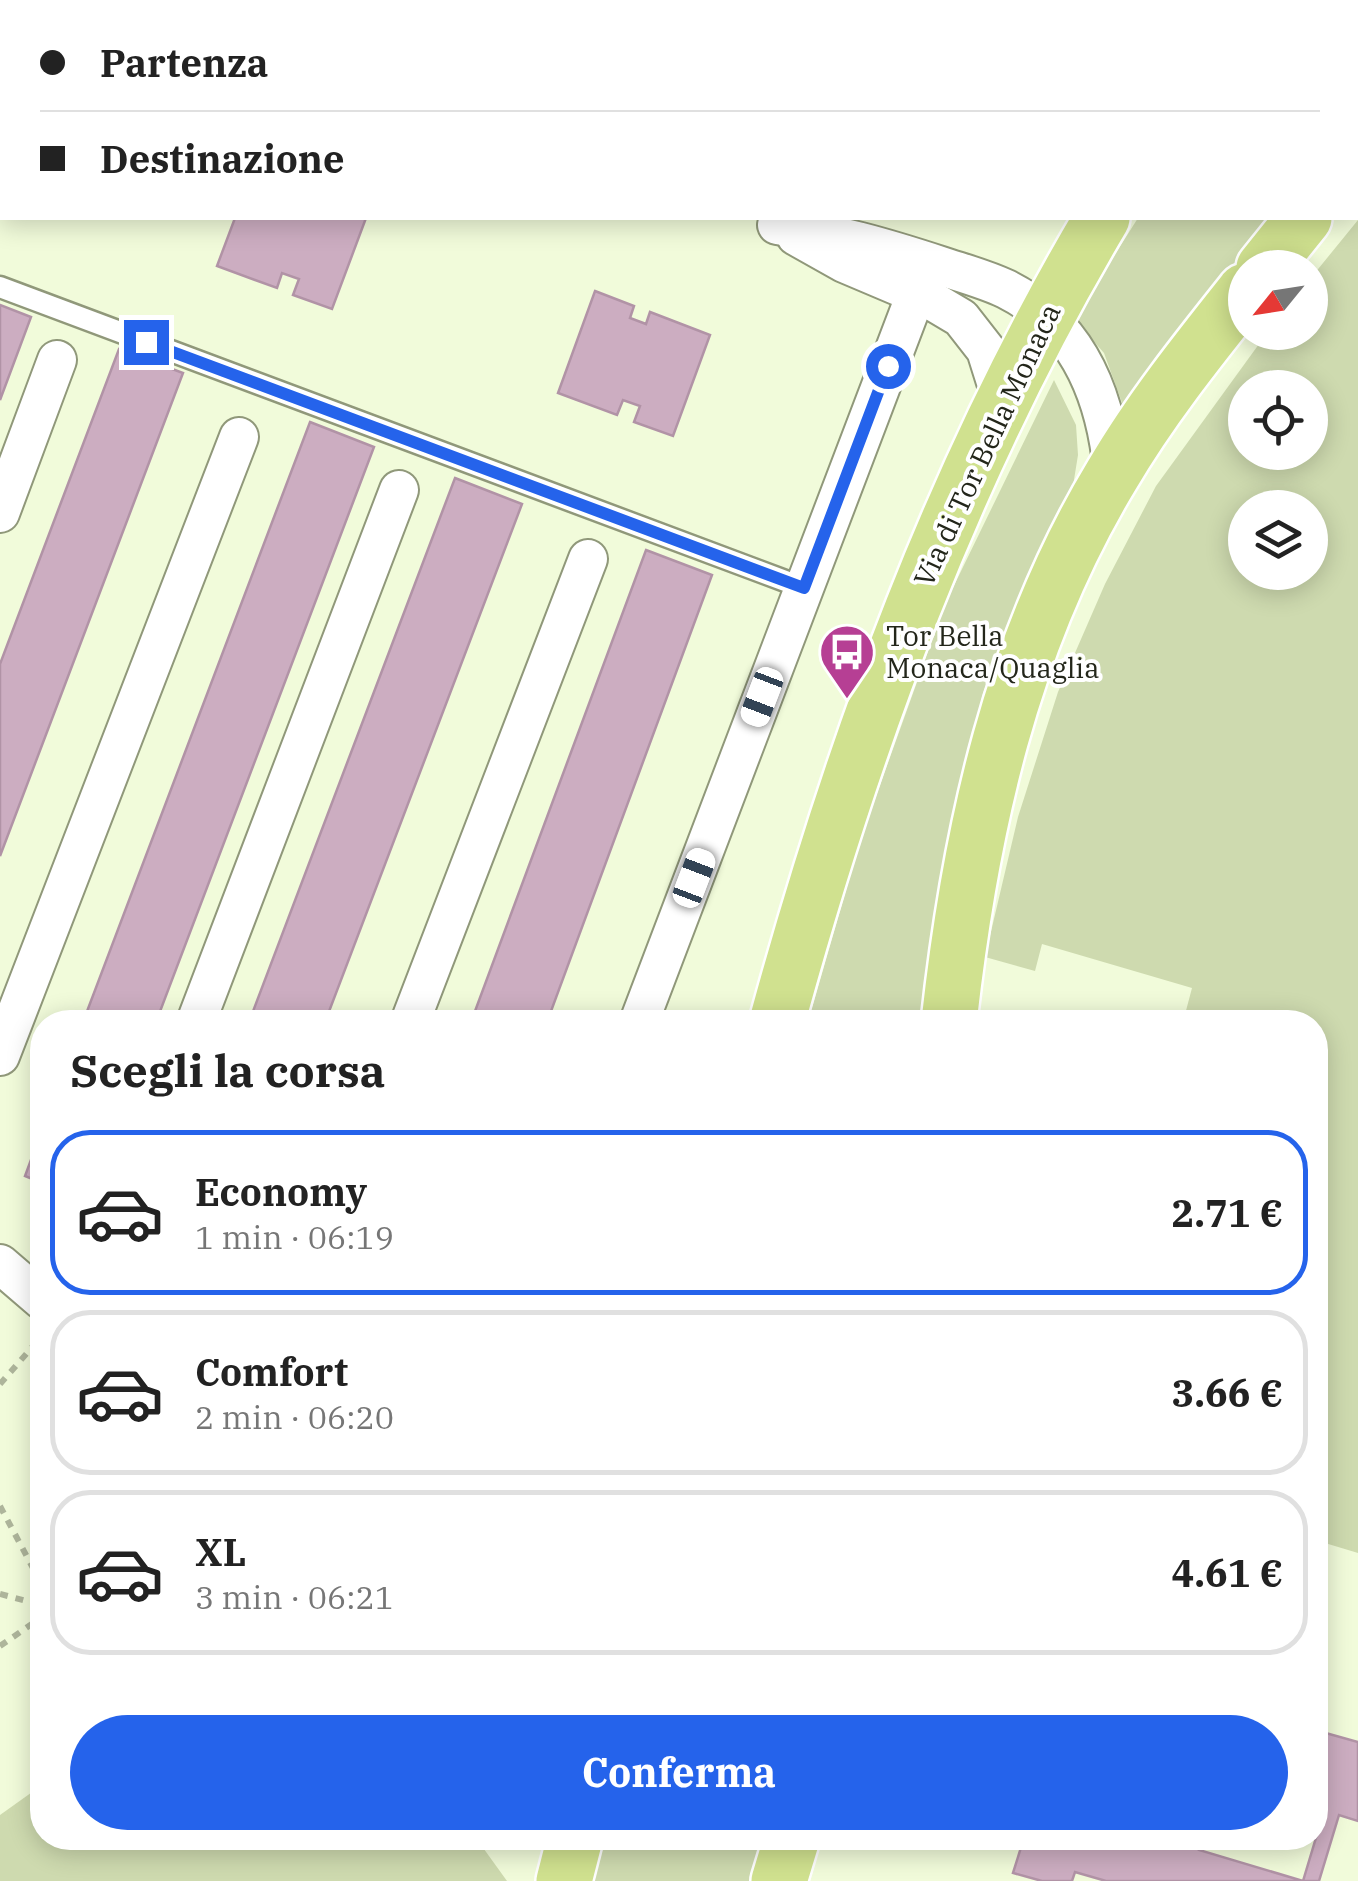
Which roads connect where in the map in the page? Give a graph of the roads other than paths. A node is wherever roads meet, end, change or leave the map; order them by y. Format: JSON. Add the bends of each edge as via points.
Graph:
{"nodes":[{"id":1,"x":1101,"y":220,"type":"edge"},
{"id":2,"x":1302,"y":220,"type":"edge"},
{"id":3,"x":767,"y":221,"type":"edge"},
{"id":4,"x":1278,"y":250,"type":"edge"},
{"id":5,"x":0,"y":288,"type":"edge"},
{"id":6,"x":916,"y":294,"type":"junction"},
{"id":7,"x":1228,"y":313,"type":"edge"},
{"id":8,"x":1044,"y":317,"type":"junction"},
{"id":9,"x":58,"y":360,"type":"dead end"},
{"id":10,"x":1002,"y":401,"type":"junction"},
{"id":11,"x":239,"y":437,"type":"dead end"},
{"id":12,"x":1113,"y":472,"type":"junction"},
{"id":13,"x":399,"y":490,"type":"dead end"},
{"id":14,"x":0,"y":513,"type":"edge"},
{"id":15,"x":588,"y":559,"type":"dead end"},
{"id":16,"x":804,"y":588,"type":"junction"},
{"id":17,"x":201,"y":1010,"type":"edge"},
{"id":18,"x":415,"y":1010,"type":"edge"},
{"id":19,"x":644,"y":1010,"type":"edge"},
{"id":20,"x":779,"y":1010,"type":"edge"},
{"id":21,"x":950,"y":1010,"type":"edge"},
{"id":22,"x":0,"y":1056,"type":"edge"},
{"id":23,"x":0,"y":1264,"type":"edge"},
{"id":24,"x":30,"y":1303,"type":"edge"},
{"id":25,"x":573,"y":1850,"type":"edge"},
{"id":26,"x":788,"y":1850,"type":"edge"},
{"id":27,"x":564,"y":1881,"type":"edge"},
{"id":28,"x":779,"y":1881,"type":"edge"}],
"edges":[{"from":1,"to":8,"type":"main road","name":"Via di Tor Bella Monaca"},
{"from":2,"to":4,"type":"main road"},
{"from":3,"to":6,"type":"street"},
{"from":3,"to":8,"type":"street","via":[[854,238],[966,274],[1007,290]]},
{"from":5,"to":16,"type":"lane"},
{"from":6,"to":10,"type":"street","via":[[971,328]]},
{"from":6,"to":16,"type":"street"},
{"from":7,"to":12,"type":"main road"},
{"from":8,"to":10,"type":"main road","name":"Via di Tor Bella Monaca"},
{"from":8,"to":12,"type":"street","via":[[1065,335],[1091,376]]},
{"from":9,"to":14,"type":"street"},
{"from":10,"to":20,"type":"main road","name":"Via di Tor Bella Monaca","via":[[946,520],[864,734]]},
{"from":11,"to":22,"type":"street"},
{"from":12,"to":21,"type":"main road","via":[[1047,602],[1001,733],[970,871]]},
{"from":13,"to":17,"type":"street"},
{"from":15,"to":18,"type":"street"},
{"from":16,"to":19,"type":"street"},
{"from":23,"to":24,"type":"street"},
{"from":25,"to":27,"type":"main road"},
{"from":26,"to":28,"type":"main road"}]}
